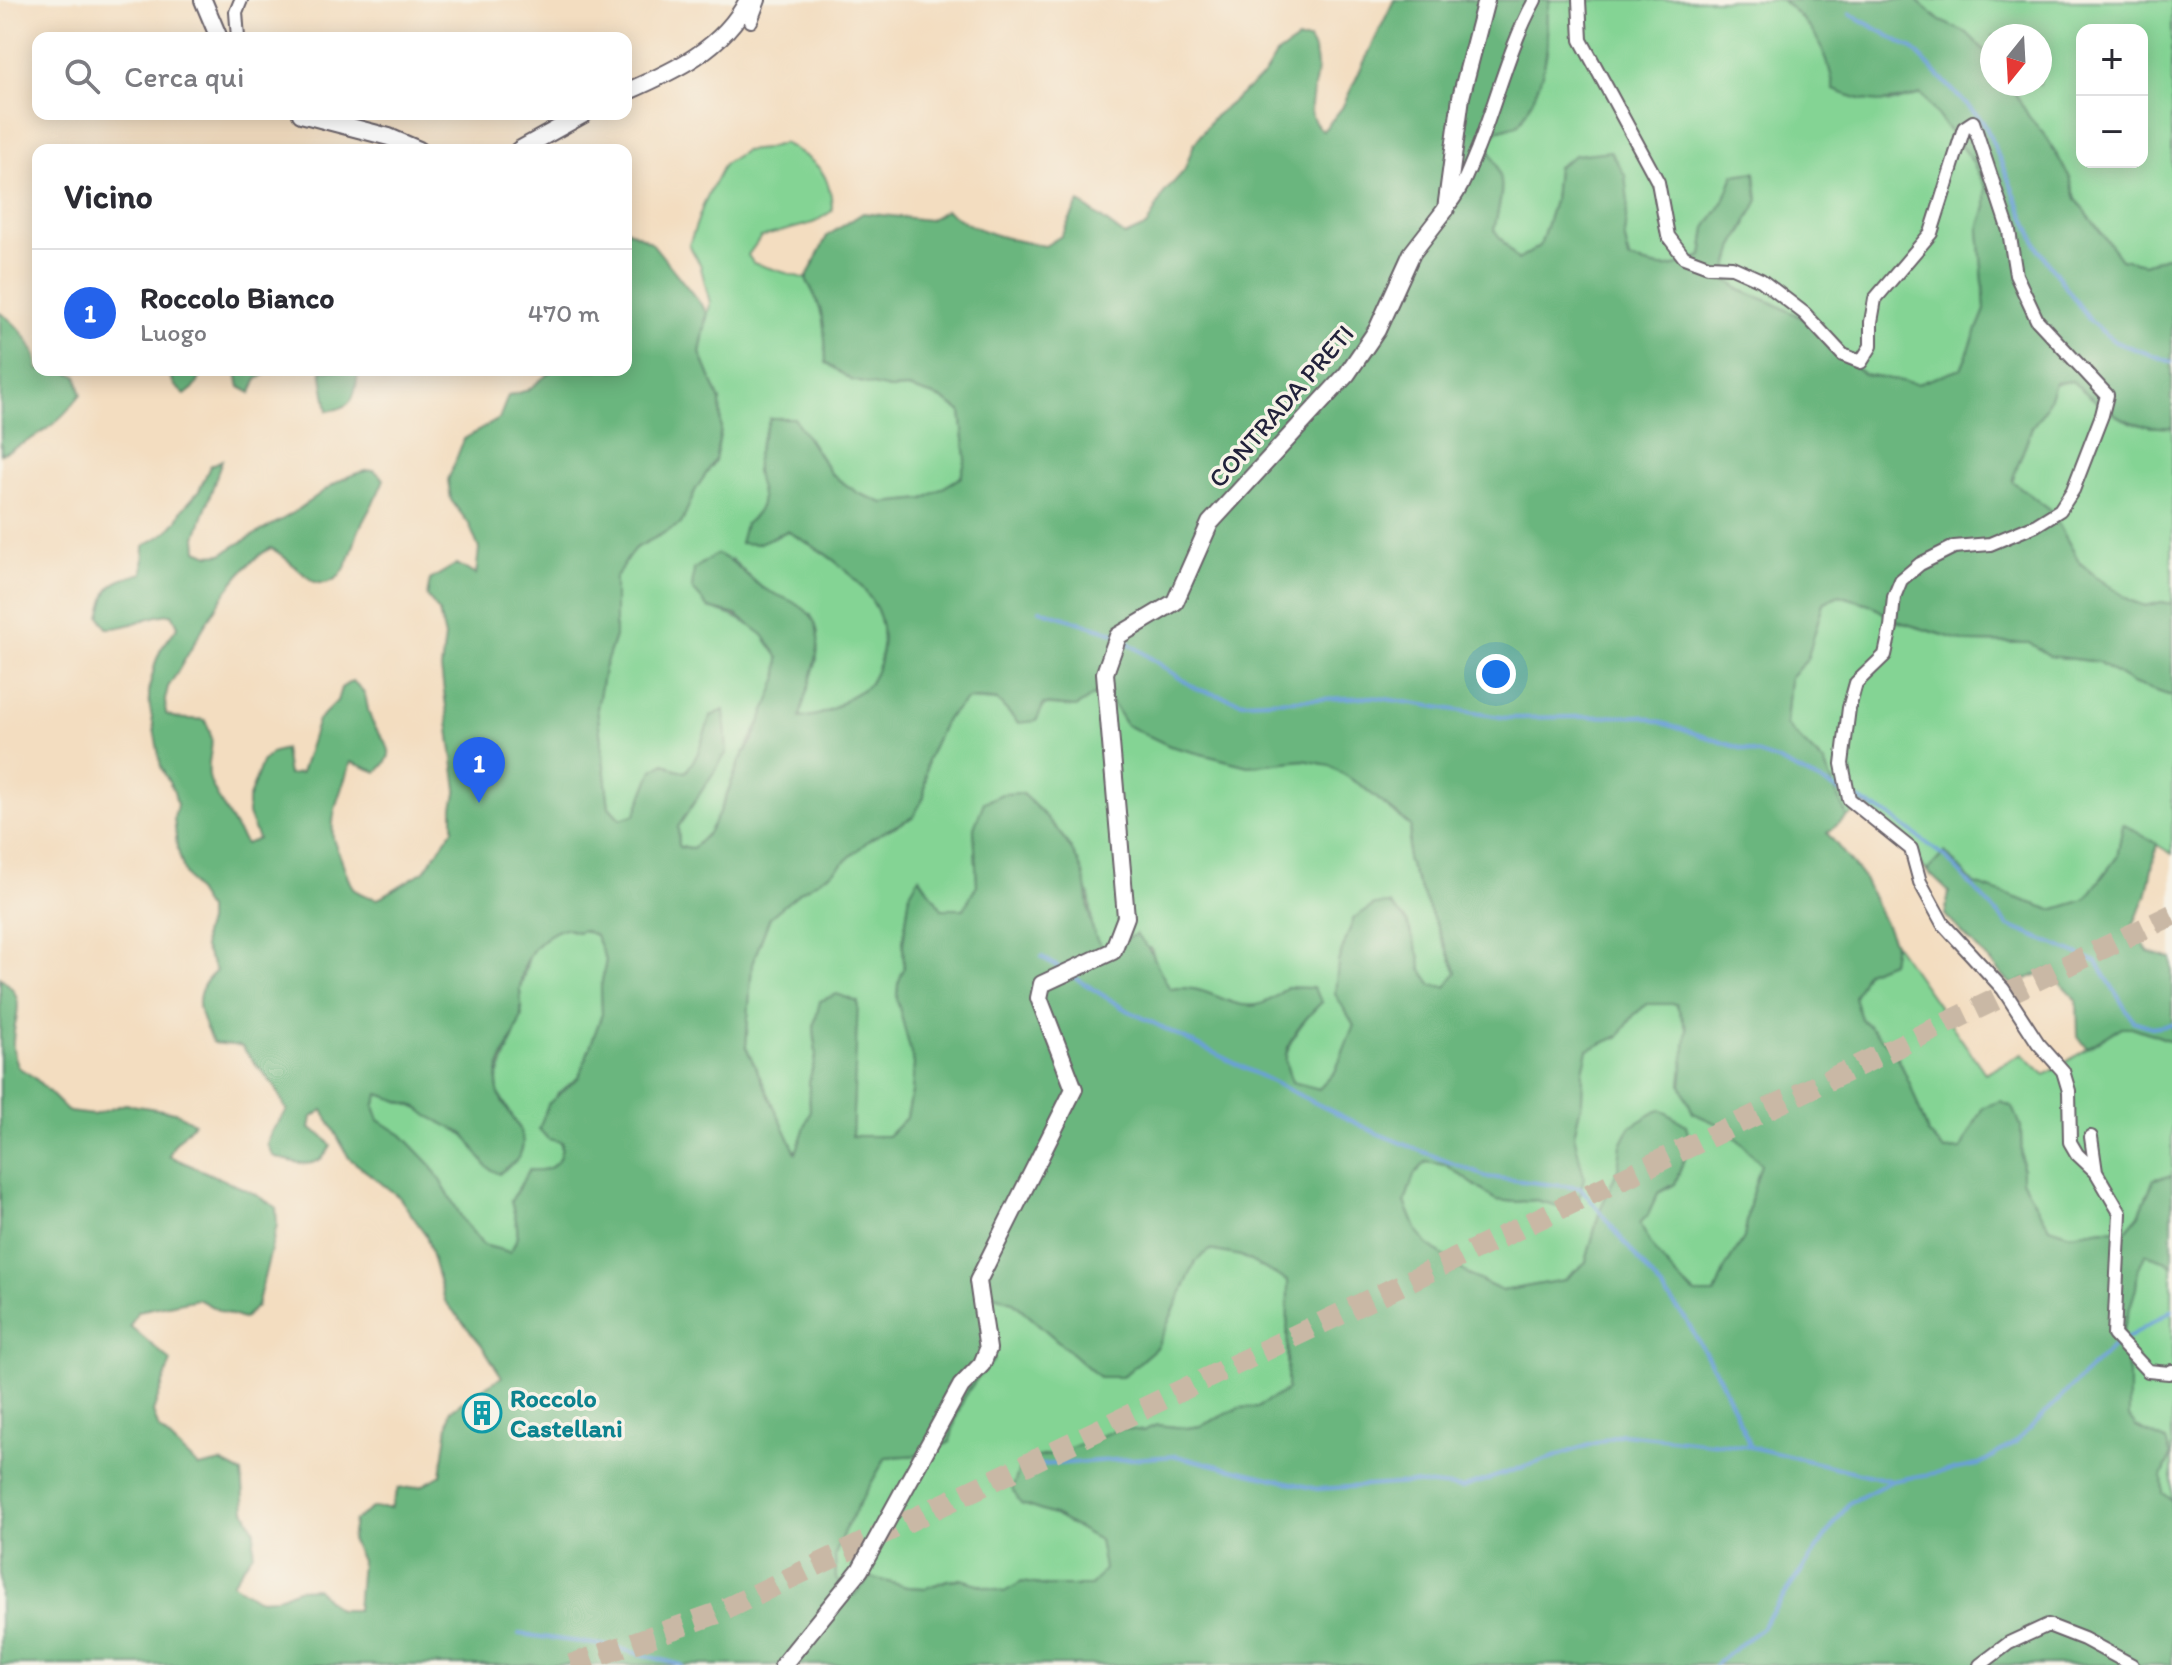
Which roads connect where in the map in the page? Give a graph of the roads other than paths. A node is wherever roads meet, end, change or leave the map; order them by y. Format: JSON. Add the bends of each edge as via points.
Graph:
{"nodes":[{"id":1,"x":203,"y":0,"type":"edge"},
{"id":2,"x":241,"y":0,"type":"edge"},
{"id":3,"x":748,"y":0,"type":"edge"},
{"id":4,"x":759,"y":0,"type":"edge"},
{"id":5,"x":1486,"y":0,"type":"edge"},
{"id":6,"x":1535,"y":0,"type":"edge"},
{"id":7,"x":1579,"y":0,"type":"edge"},
{"id":8,"x":751,"y":21,"type":"dead end"},
{"id":9,"x":216,"y":32,"type":"edge"},
{"id":10,"x":238,"y":32,"type":"edge"},
{"id":11,"x":632,"y":89,"type":"edge"},
{"id":12,"x":324,"y":120,"type":"edge"},
{"id":13,"x":573,"y":120,"type":"edge"},
{"id":14,"x":405,"y":144,"type":"edge"},
{"id":15,"x":530,"y":144,"type":"edge"},
{"id":16,"x":1446,"y":209,"type":"junction"},
{"id":17,"x":2091,"y":1137,"type":"dead end"},
{"id":18,"x":2096,"y":1172,"type":"junction"},
{"id":19,"x":2172,"y":1371,"type":"edge"},
{"id":20,"x":783,"y":1665,"type":"edge"},
{"id":21,"x":1980,"y":1665,"type":"edge"},
{"id":22,"x":2132,"y":1665,"type":"edge"}],
"edges":[{"from":1,"to":9,"type":"street"},
{"from":2,"to":10,"type":"street"},
{"from":3,"to":11,"type":"street","via":[[728,29],[694,58]]},
{"from":4,"to":8,"type":"street"},
{"from":5,"to":16,"type":"street","via":[[1461,97]]},
{"from":6,"to":16,"type":"street","name":"CONTRADA PRETI","via":[[1459,195]]},
{"from":7,"to":18,"type":"street","via":[[1581,40],[1658,182],[1668,236],[1684,257],[1732,267],[1761,280],[1804,313],[1843,355],[1861,362],[1871,346],[1875,299],[1931,233],[1964,128],[1973,122],[2009,231],[2016,275],[2037,320],[2107,395],[2073,490],[2060,510],[1990,544],[1954,547],[1901,580],[1885,655],[1856,683],[1842,764],[1849,799],[1911,849],[1920,882],[1943,924],[2003,989],[2063,1071],[2069,1091],[2070,1142]]},
{"from":12,"to":14,"type":"street"},
{"from":13,"to":15,"type":"street"},
{"from":16,"to":20,"type":"street","name":"CONTRADA PRETI","via":[[1412,253],[1377,330],[1347,374],[1210,523],[1175,602],[1117,641],[1105,673],[1126,917],[1113,951],[1042,984],[1039,998],[1074,1089],[978,1281],[988,1349],[982,1364],[961,1386],[860,1570]]},
{"from":17,"to":18,"type":"street"},
{"from":18,"to":19,"type":"street","via":[[2120,1213],[2114,1335],[2148,1371]]},
{"from":21,"to":22,"type":"street","via":[[2009,1643],[2048,1625]]}]}
